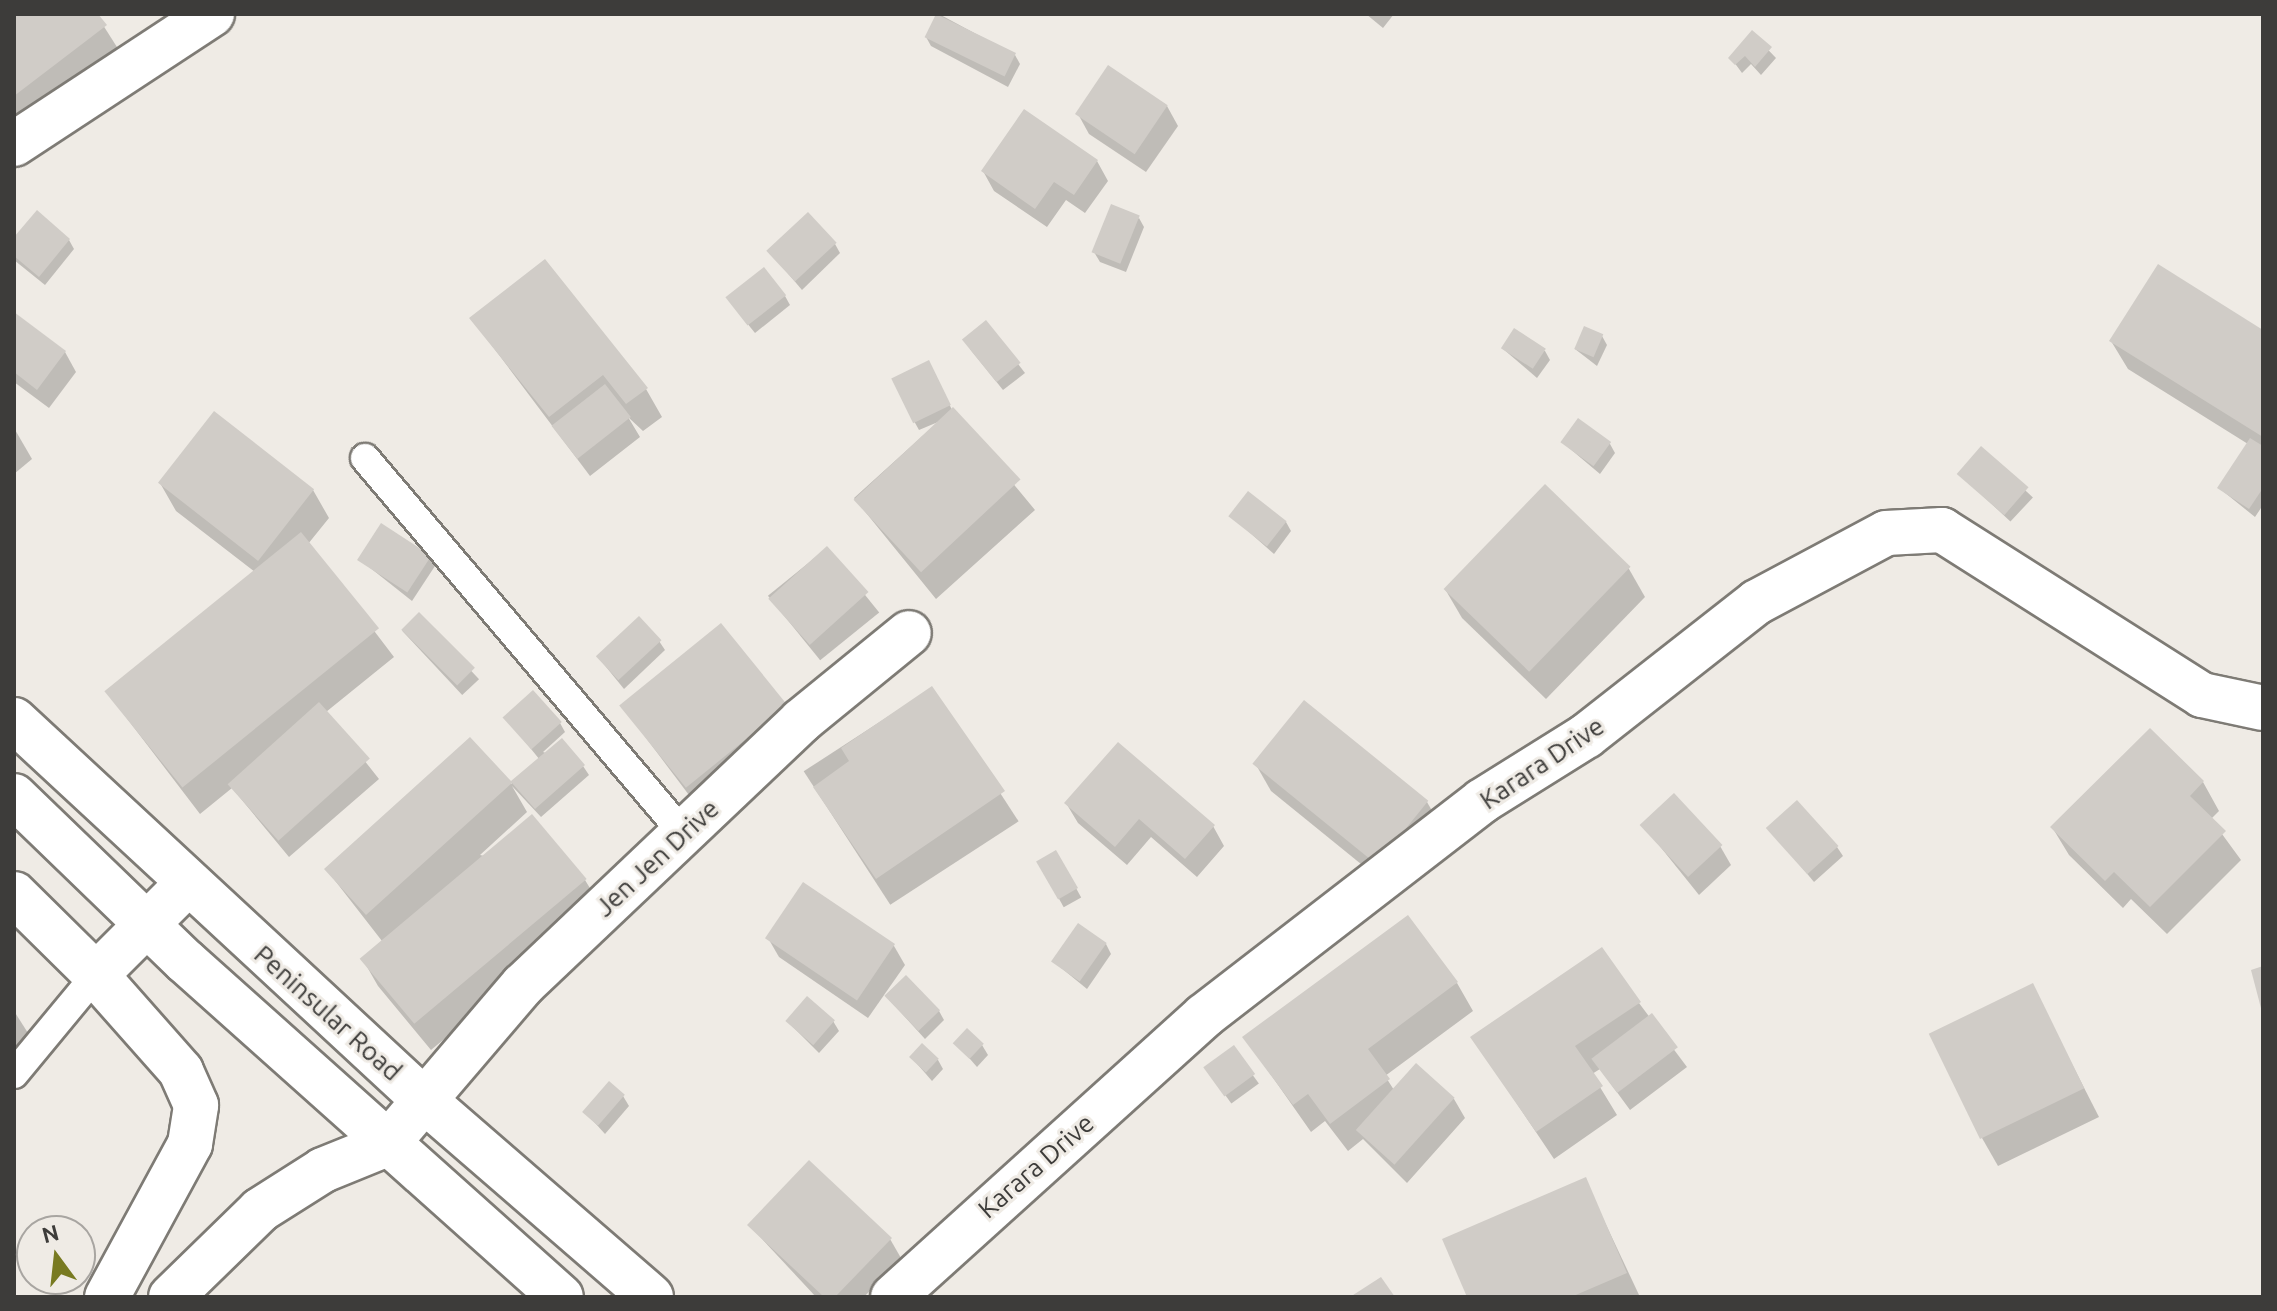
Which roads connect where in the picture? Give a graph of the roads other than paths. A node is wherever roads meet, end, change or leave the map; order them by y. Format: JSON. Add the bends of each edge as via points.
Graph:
{"nodes":[{"id":1,"x":212,"y":14,"type":"edge"},
{"id":2,"x":14,"y":144,"type":"edge"},
{"id":3,"x":365,"y":458,"type":"dead end"},
{"id":4,"x":909,"y":633,"type":"dead end"},
{"id":5,"x":2263,"y":708,"type":"edge"},
{"id":6,"x":14,"y":720,"type":"edge"},
{"id":7,"x":14,"y":796,"type":"edge"},
{"id":8,"x":683,"y":833,"type":"junction"},
{"id":9,"x":186,"y":885,"type":"junction"},
{"id":10,"x":14,"y":894,"type":"edge"},
{"id":11,"x":147,"y":924,"type":"junction"},
{"id":12,"x":96,"y":975,"type":"junction"},
{"id":13,"x":14,"y":1074,"type":"edge"},
{"id":14,"x":425,"y":1101,"type":"junction"},
{"id":15,"x":387,"y":1144,"type":"junction"},
{"id":16,"x":107,"y":1297,"type":"edge"},
{"id":17,"x":171,"y":1297,"type":"edge"},
{"id":18,"x":561,"y":1297,"type":"edge"},
{"id":19,"x":651,"y":1297,"type":"edge"},
{"id":20,"x":893,"y":1297,"type":"edge"}],
"edges":[{"from":1,"to":2,"type":"street"},
{"from":3,"to":8,"type":"lane"},
{"from":4,"to":8,"type":"street","name":"Jen Jen Drive"},
{"from":5,"to":20,"type":"street","name":"Karara Drive","via":[[2202,695],[1942,530],[1886,533],[1757,602],[1586,736],[1482,801],[1204,1016]]},
{"from":6,"to":9,"type":"street","name":"Peninsular Road"},
{"from":7,"to":11,"type":"street"},
{"from":8,"to":14,"type":"street","name":"Jen Jen Drive","via":[[523,985]]},
{"from":9,"to":11,"type":"street"},
{"from":9,"to":14,"type":"street","name":"Peninsular Road"},
{"from":10,"to":12,"type":"street"},
{"from":11,"to":12,"type":"street"},
{"from":11,"to":15,"type":"street"},
{"from":12,"to":13,"type":"lane"},
{"from":12,"to":16,"type":"street","via":[[181,1071],[196,1105],[190,1144],[165,1199],[114,1275]]},
{"from":14,"to":15,"type":"street","name":"Jen Jen Drive"},
{"from":14,"to":19,"type":"street","name":"Peninsular Road"},
{"from":15,"to":17,"type":"street","via":[[323,1170],[260,1210]]},
{"from":15,"to":18,"type":"street"}]}
